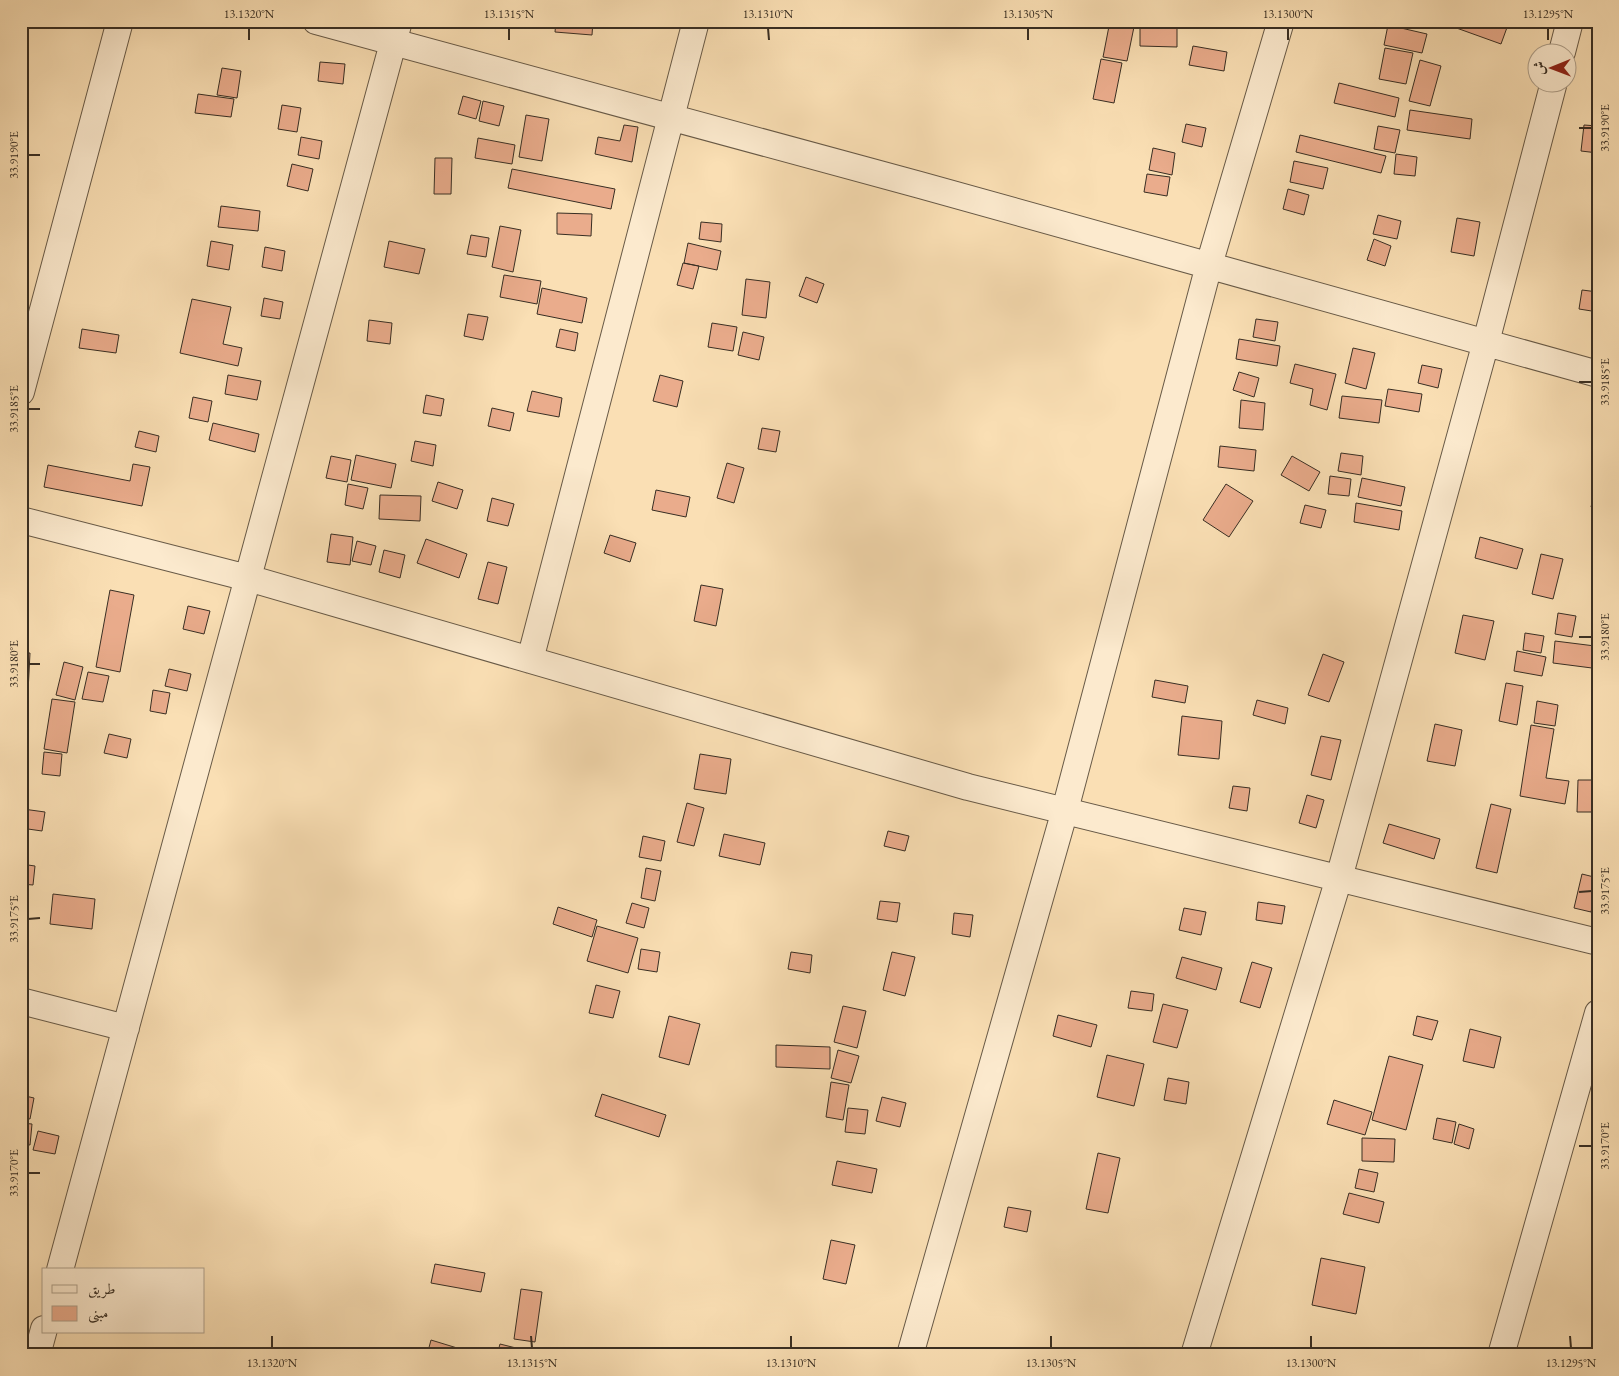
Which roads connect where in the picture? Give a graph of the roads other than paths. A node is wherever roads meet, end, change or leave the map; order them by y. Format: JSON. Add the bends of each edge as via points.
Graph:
{"nodes":[{"id":1,"x":120,"y":21,"type":"edge"},
{"id":2,"x":316,"y":21,"type":"edge"},
{"id":3,"x":696,"y":21,"type":"edge"},
{"id":4,"x":1281,"y":21,"type":"edge"},
{"id":5,"x":1570,"y":21,"type":"edge"},
{"id":6,"x":396,"y":32,"type":"edge"},
{"id":7,"x":1565,"y":42,"type":"edge"},
{"id":8,"x":1551,"y":92,"type":"edge"},
{"id":9,"x":671,"y":117,"type":"junction"},
{"id":10,"x":1209,"y":265,"type":"junction"},
{"id":11,"x":1486,"y":342,"type":"junction"},
{"id":12,"x":1598,"y":374,"type":"edge"},
{"id":13,"x":21,"y":392,"type":"edge"},
{"id":14,"x":21,"y":520,"type":"edge"},
{"id":15,"x":248,"y":578,"type":"junction"},
{"id":16,"x":530,"y":660,"type":"junction"},
{"id":17,"x":1065,"y":810,"type":"junction"},
{"id":18,"x":1339,"y":878,"type":"junction"},
{"id":19,"x":1598,"y":942,"type":"edge"},
{"id":20,"x":21,"y":1001,"type":"edge"},
{"id":21,"x":1598,"y":1013,"type":"edge"},
{"id":22,"x":126,"y":1028,"type":"junction"},
{"id":23,"x":61,"y":1268,"type":"edge"},
{"id":24,"x":43,"y":1334,"type":"edge"},
{"id":25,"x":37,"y":1355,"type":"edge"},
{"id":26,"x":910,"y":1355,"type":"edge"},
{"id":27,"x":1194,"y":1355,"type":"edge"},
{"id":28,"x":1501,"y":1355,"type":"edge"}],
"edges":[{"from":1,"to":13,"type":"street"},
{"from":2,"to":6,"type":"street"},
{"from":3,"to":9,"type":"street"},
{"from":4,"to":10,"type":"street"},
{"from":5,"to":7,"type":"street"},
{"from":6,"to":9,"type":"street"},
{"from":6,"to":15,"type":"street"},
{"from":8,"to":11,"type":"street"},
{"from":9,"to":10,"type":"street"},
{"from":9,"to":16,"type":"street"},
{"from":10,"to":11,"type":"street"},
{"from":10,"to":17,"type":"street"},
{"from":11,"to":12,"type":"street"},
{"from":11,"to":18,"type":"street"},
{"from":14,"to":15,"type":"street"},
{"from":15,"to":16,"type":"street"},
{"from":15,"to":22,"type":"street"},
{"from":16,"to":17,"type":"street","via":[[968,787]]},
{"from":17,"to":18,"type":"street"},
{"from":17,"to":26,"type":"street"},
{"from":18,"to":19,"type":"street"},
{"from":18,"to":27,"type":"street"},
{"from":20,"to":22,"type":"street"},
{"from":21,"to":28,"type":"street"},
{"from":22,"to":23,"type":"street"},
{"from":24,"to":25,"type":"street"}]}
